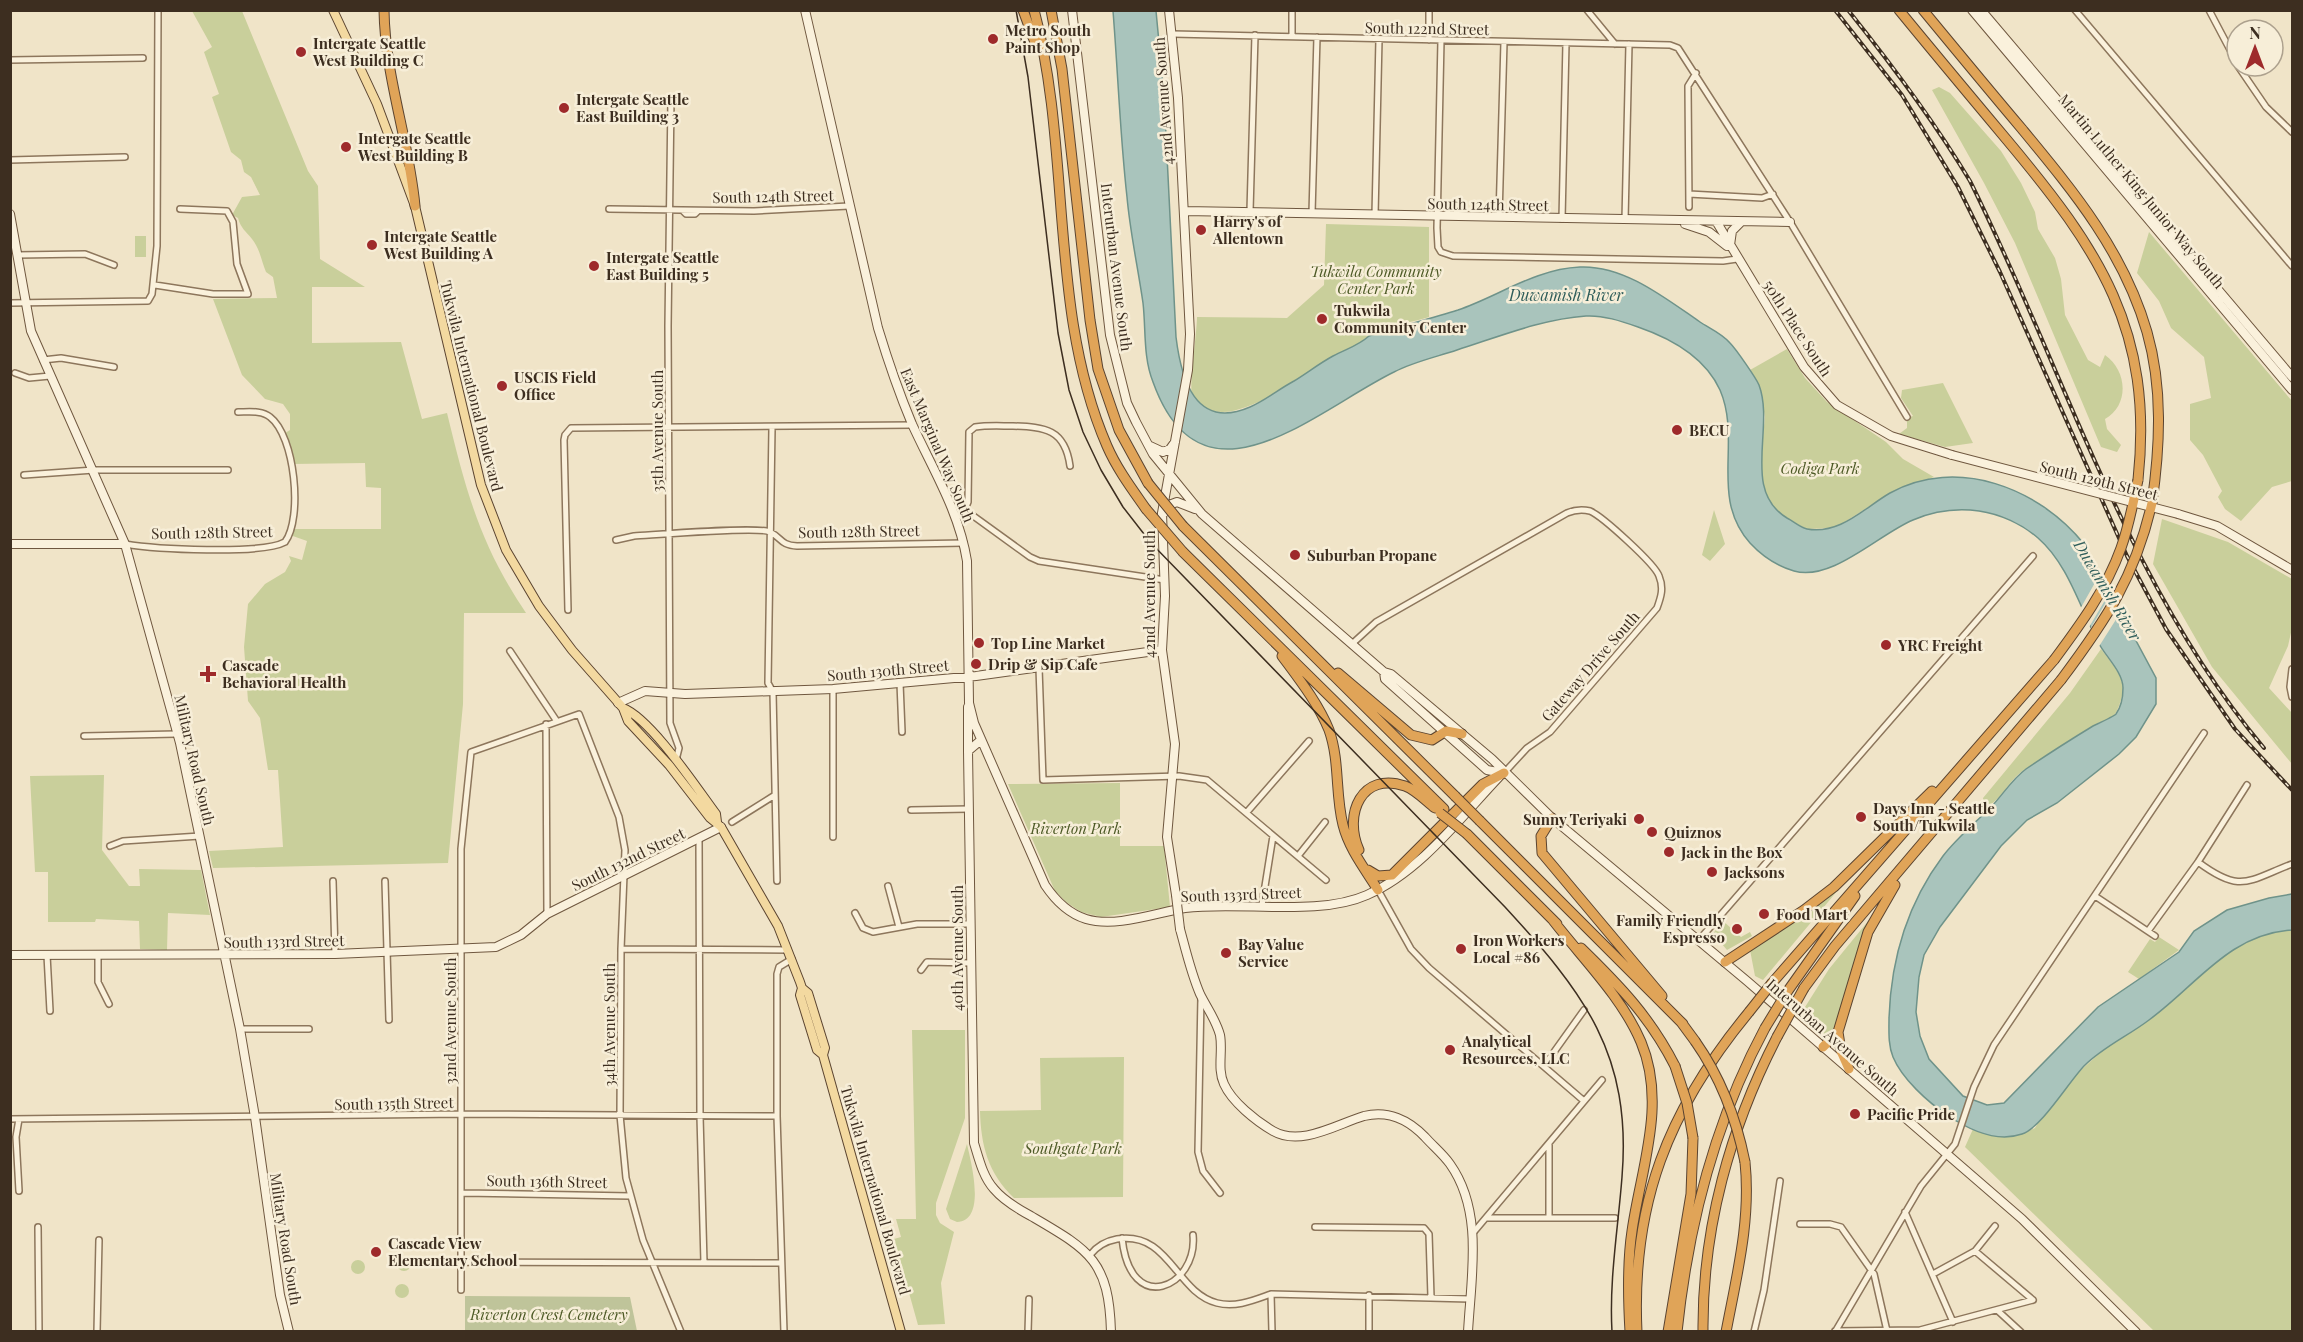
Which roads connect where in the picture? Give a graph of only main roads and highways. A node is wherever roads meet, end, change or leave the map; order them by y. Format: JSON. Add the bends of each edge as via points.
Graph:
{"nodes":[{"id":1,"x":333,"y":10,"type":"edge"},
{"id":2,"x":384,"y":10,"type":"edge"},
{"id":3,"x":1023,"y":10,"type":"edge"},
{"id":4,"x":1034,"y":10,"type":"edge"},
{"id":5,"x":1051,"y":10,"type":"edge"},
{"id":6,"x":1899,"y":10,"type":"edge"},
{"id":7,"x":1923,"y":10,"type":"edge"},
{"id":8,"x":1048,"y":87,"type":"junction"},
{"id":9,"x":415,"y":206,"type":"junction"},
{"id":10,"x":1250,"y":617,"type":"junction"},
{"id":11,"x":1279,"y":622,"type":"junction"},
{"id":12,"x":620,"y":705,"type":"junction"},
{"id":13,"x":1462,"y":735,"type":"road end"},
{"id":14,"x":1981,"y":744,"type":"junction"},
{"id":15,"x":1504,"y":773,"type":"road end"},
{"id":16,"x":1968,"y":791,"type":"junction"},
{"id":17,"x":1442,"y":811,"type":"junction"},
{"id":18,"x":1552,"y":818,"type":"road end"},
{"id":19,"x":719,"y":825,"type":"junction"},
{"id":20,"x":1896,"y":841,"type":"junction"},
{"id":21,"x":1368,"y":870,"type":"junction"},
{"id":22,"x":1552,"y":920,"type":"junction"},
{"id":23,"x":1725,"y":962,"type":"road end"},
{"id":24,"x":1683,"y":1024,"type":"junction"},
{"id":25,"x":1838,"y":1032,"type":"junction"},
{"id":26,"x":1823,"y":1047,"type":"road end"},
{"id":27,"x":1849,"y":1069,"type":"road end"},
{"id":28,"x":901,"y":1332,"type":"edge"},
{"id":29,"x":1630,"y":1332,"type":"edge"},
{"id":30,"x":1637,"y":1332,"type":"edge"},
{"id":31,"x":1668,"y":1332,"type":"edge"},
{"id":32,"x":1677,"y":1332,"type":"edge"},
{"id":33,"x":1703,"y":1332,"type":"edge"},
{"id":34,"x":1726,"y":1332,"type":"edge"}],
"edges":[{"from":1,"to":9,"type":"main road","name":"Tukwila International Boulevard","via":[[377,104]]},
{"from":2,"to":9,"type":"highway","via":[[390,76]]},
{"from":3,"to":8,"type":"highway"},
{"from":4,"to":8,"type":"highway"},
{"from":5,"to":11,"type":"highway","bridge":true,"via":[[1062,69],[1096,361],[1119,430],[1148,483],[1183,526]]},
{"from":6,"to":14,"type":"highway","bridge":true,"via":[[2078,229],[2106,278],[2125,325],[2140,395],[2138,480],[2127,528],[2112,568],[2086,618]]},
{"from":7,"to":16,"type":"highway","bridge":true,"via":[[2099,226],[2128,278],[2147,333],[2158,402],[2152,503],[2124,588],[2061,680]]},
{"from":8,"to":10,"type":"highway","bridge":true,"via":[[1074,317],[1085,382],[1107,446],[1146,509],[1183,552]]},
{"from":9,"to":12,"type":"main road","name":"Tukwila International Boulevard","via":[[471,447],[493,522],[539,606]]},
{"from":10,"to":17,"type":"highway"},
{"from":10,"to":21,"type":"highway","via":[[1301,681],[1323,718],[1336,761],[1345,832],[1378,890]]},
{"from":11,"to":13,"type":"highway","via":[[1411,735],[1431,740],[1446,731]]},
{"from":11,"to":24,"type":"highway","bridge":true},
{"from":12,"to":19,"type":"main road","name":"Tukwila International Boulevard","via":[[628,721]]},
{"from":12,"to":19,"type":"main road","name":"Tukwila International Boulevard","via":[[633,712],[676,760],[716,813]]},
{"from":14,"to":20,"type":"highway"},
{"from":14,"to":23,"type":"highway","via":[[1834,887]]},
{"from":15,"to":21,"type":"highway","via":[[1483,784],[1392,875],[1378,876]]},
{"from":16,"to":25,"type":"highway","via":[[1906,869],[1873,919]]},
{"from":16,"to":33,"type":"highway","bridge":true,"via":[[1835,946],[1804,988],[1777,1037],[1741,1118],[1720,1185],[1706,1262]]},
{"from":17,"to":21,"type":"highway","via":[[1405,786],[1383,784],[1366,792],[1356,803],[1351,824]]},
{"from":17,"to":22,"type":"highway","bridge":true},
{"from":18,"to":24,"type":"highway","via":[[1541,836],[1542,854]]},
{"from":19,"to":28,"type":"main road","name":"Tukwila International Boulevard","via":[[760,891],[792,959],[817,1050],[824,1055]]},
{"from":20,"to":30,"type":"highway","bridge":true,"via":[[1725,1040],[1689,1096],[1658,1167],[1643,1218],[1636,1266]]},
{"from":20,"to":32,"type":"highway","bridge":true,"via":[[1786,992],[1737,1083],[1709,1163]]},
{"from":22,"to":29,"type":"highway","via":[[1625,1014],[1641,1042],[1649,1070],[1654,1102],[1631,1233]]},
{"from":22,"to":31,"type":"highway","bridge":true,"via":[[1638,1005],[1675,1066],[1688,1103],[1693,1138],[1691,1194]]},
{"from":24,"to":34,"type":"highway","bridge":true,"via":[[1725,1092],[1745,1162],[1749,1196],[1746,1231]]},
{"from":25,"to":26,"type":"highway"},
{"from":25,"to":27,"type":"highway"}]}
